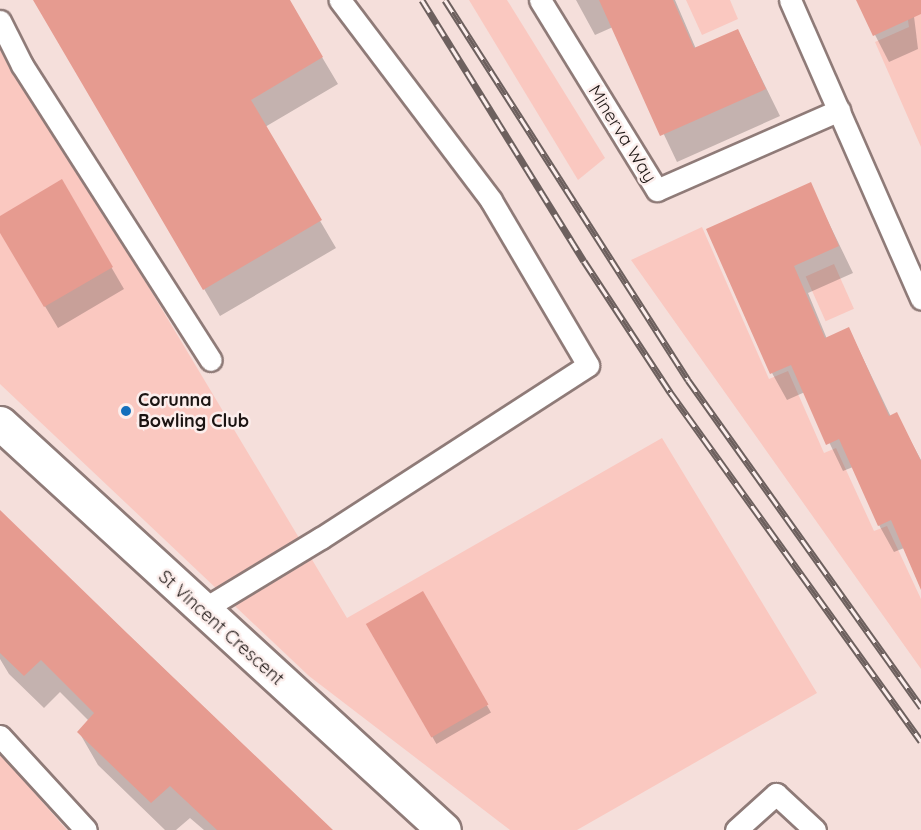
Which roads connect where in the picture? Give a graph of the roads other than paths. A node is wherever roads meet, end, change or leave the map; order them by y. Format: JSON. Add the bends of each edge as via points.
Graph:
{"nodes":[{"id":1,"x":340,"y":0,"type":"edge"},
{"id":2,"x":540,"y":0,"type":"edge"},
{"id":3,"x":790,"y":0,"type":"edge"},
{"id":4,"x":0,"y":21,"type":"edge"},
{"id":5,"x":839,"y":110,"type":"junction"},
{"id":6,"x":921,"y":299,"type":"edge"},
{"id":7,"x":211,"y":360,"type":"dead end"},
{"id":8,"x":0,"y":423,"type":"edge"},
{"id":9,"x":202,"y":610,"type":"junction"},
{"id":10,"x":0,"y":736,"type":"edge"},
{"id":11,"x":86,"y":830,"type":"edge"},
{"id":12,"x":444,"y":830,"type":"edge"},
{"id":13,"x":736,"y":830,"type":"edge"},
{"id":14,"x":815,"y":830,"type":"edge"}],
"edges":[{"from":1,"to":9,"type":"lane","via":[[491,200],[588,365]]},
{"from":2,"to":5,"type":"lane","name":"Minerva Way","via":[[657,190]]},
{"from":3,"to":5,"type":"lane"},
{"from":4,"to":7,"type":"lane","via":[[22,65]]},
{"from":5,"to":6,"type":"lane"},
{"from":8,"to":9,"type":"street","name":"St Vincent Crescent"},
{"from":9,"to":12,"type":"street","name":"St Vincent Crescent"},
{"from":10,"to":11,"type":"lane"},
{"from":13,"to":14,"type":"lane","via":[[776,794]]}]}
